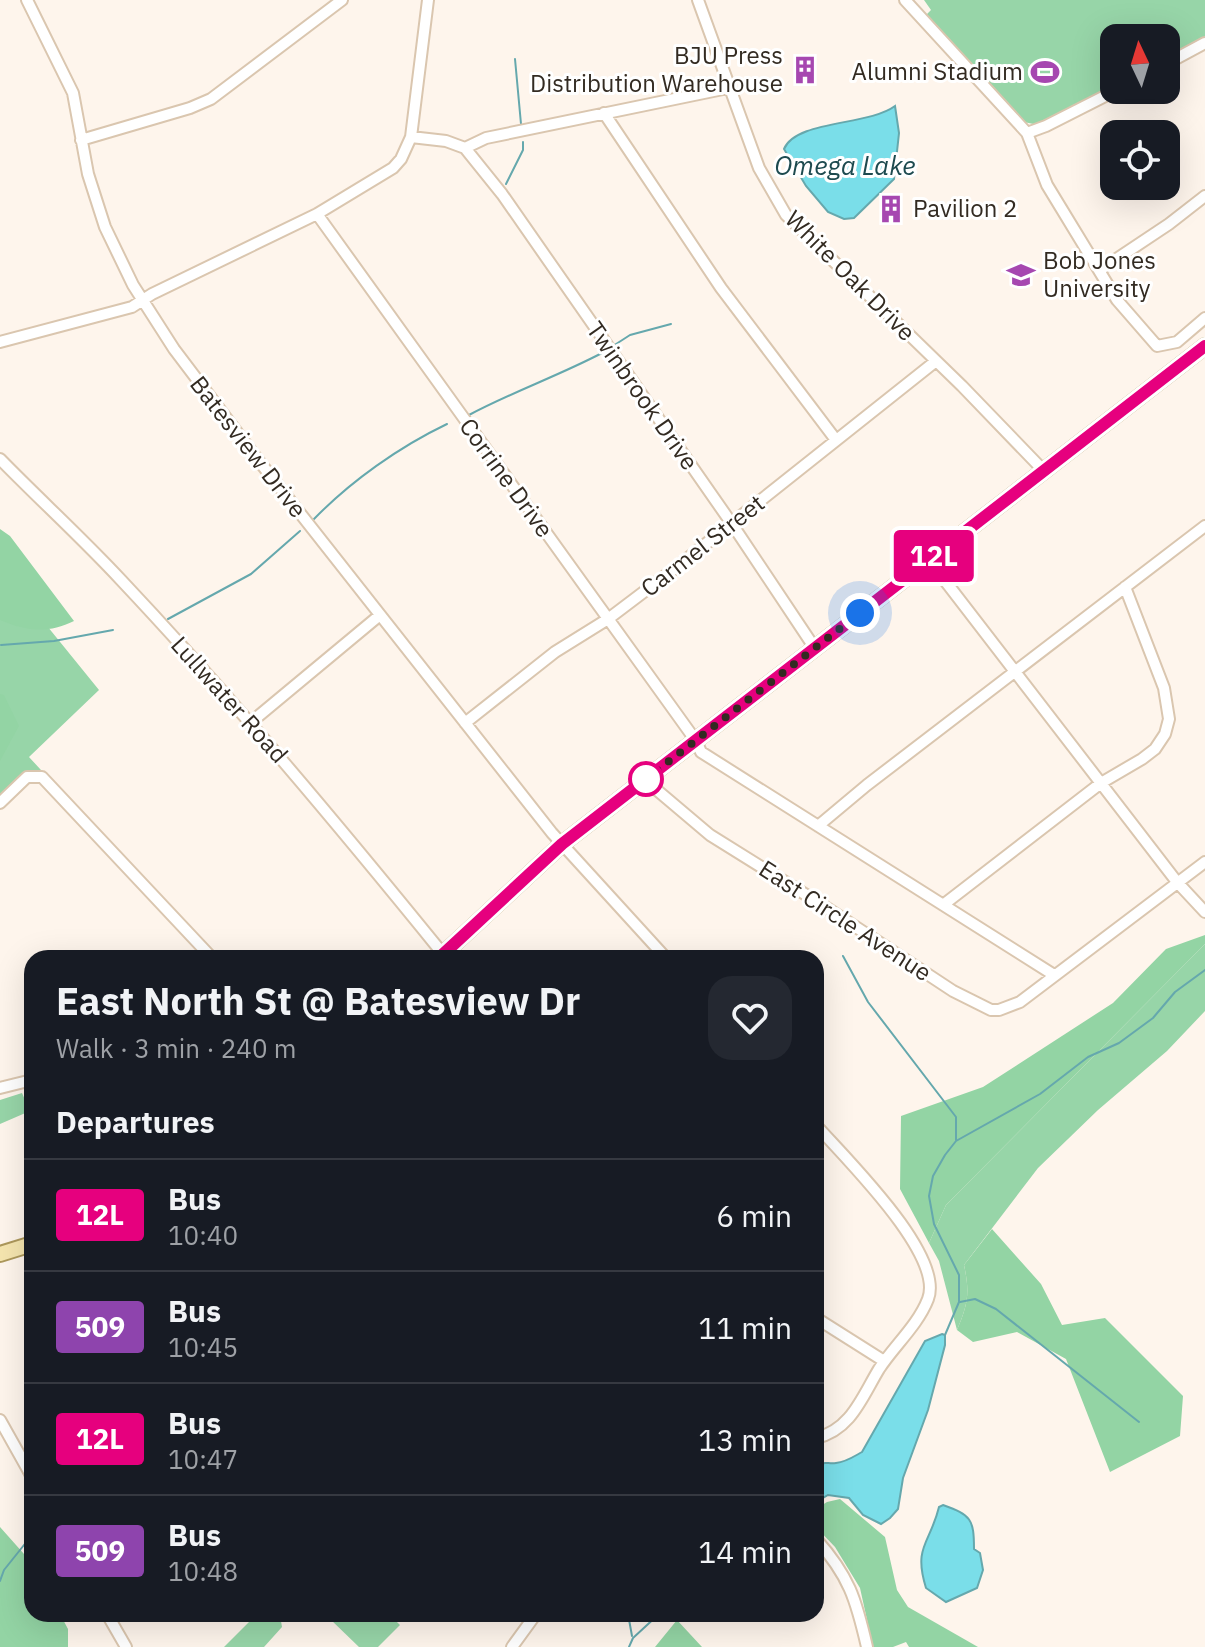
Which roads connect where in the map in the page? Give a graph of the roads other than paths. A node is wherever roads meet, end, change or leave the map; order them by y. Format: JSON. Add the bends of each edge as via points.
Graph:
{"nodes":[{"id":1,"x":27,"y":0,"type":"edge"},
{"id":2,"x":342,"y":0,"type":"edge"},
{"id":3,"x":428,"y":0,"type":"edge"},
{"id":4,"x":698,"y":0,"type":"edge"},
{"id":5,"x":905,"y":0,"type":"edge"},
{"id":6,"x":1205,"y":43,"type":"edge"},
{"id":7,"x":1180,"y":56,"type":"edge"},
{"id":8,"x":728,"y":88,"type":"junction"},
{"id":9,"x":1100,"y":99,"type":"edge"},
{"id":10,"x":604,"y":113,"type":"junction"},
{"id":11,"x":1027,"y":133,"type":"junction"},
{"id":12,"x":411,"y":137,"type":"junction"},
{"id":13,"x":81,"y":140,"type":"junction"},
{"id":14,"x":465,"y":148,"type":"junction"},
{"id":15,"x":1205,"y":196,"type":"edge"},
{"id":16,"x":317,"y":214,"type":"junction"},
{"id":17,"x":1100,"y":270,"type":"junction"},
{"id":18,"x":144,"y":301,"type":"junction"},
{"id":19,"x":1205,"y":318,"type":"edge"},
{"id":20,"x":0,"y":342,"type":"edge"},
{"id":21,"x":1205,"y":346,"type":"edge"},
{"id":22,"x":936,"y":361,"type":"junction"},
{"id":23,"x":836,"y":440,"type":"junction"},
{"id":24,"x":0,"y":459,"type":"edge"},
{"id":25,"x":1043,"y":470,"type":"junction"},
{"id":26,"x":732,"y":524,"type":"junction"},
{"id":27,"x":1205,"y":526,"type":"edge"},
{"id":28,"x":929,"y":560,"type":"junction"},
{"id":29,"x":1125,"y":587,"type":"junction"},
{"id":30,"x":380,"y":615,"type":"junction"},
{"id":31,"x":608,"y":619,"type":"junction"},
{"id":32,"x":814,"y":647,"type":"junction"},
{"id":33,"x":1014,"y":672,"type":"junction"},
{"id":34,"x":250,"y":723,"type":"junction"},
{"id":35,"x":465,"y":723,"type":"junction"},
{"id":36,"x":696,"y":741,"type":"junction"},
{"id":37,"x":645,"y":780,"type":"junction"},
{"id":38,"x":1101,"y":783,"type":"junction"},
{"id":39,"x":0,"y":803,"type":"edge"},
{"id":40,"x":818,"y":826,"type":"junction"},
{"id":41,"x":562,"y":844,"type":"junction"},
{"id":42,"x":1205,"y":862,"type":"edge"},
{"id":43,"x":1177,"y":882,"type":"junction"},
{"id":44,"x":943,"y":905,"type":"junction"},
{"id":45,"x":1205,"y":912,"type":"edge"},
{"id":46,"x":202,"y":949,"type":"edge"},
{"id":47,"x":436,"y":950,"type":"edge"},
{"id":48,"x":447,"y":950,"type":"edge"},
{"id":49,"x":659,"y":950,"type":"edge"},
{"id":50,"x":1054,"y":975,"type":"junction"},
{"id":51,"x":24,"y":1082,"type":"edge"},
{"id":52,"x":0,"y":1088,"type":"edge"},
{"id":53,"x":824,"y":1134,"type":"edge"},
{"id":54,"x":24,"y":1246,"type":"edge"},
{"id":55,"x":0,"y":1254,"type":"edge"},
{"id":56,"x":824,"y":1323,"type":"edge"},
{"id":57,"x":884,"y":1361,"type":"junction"},
{"id":58,"x":0,"y":1420,"type":"edge"},
{"id":59,"x":824,"y":1436,"type":"edge"},
{"id":60,"x":24,"y":1463,"type":"edge"},
{"id":61,"x":824,"y":1549,"type":"edge"},
{"id":62,"x":112,"y":1622,"type":"edge"},
{"id":63,"x":530,"y":1622,"type":"edge"},
{"id":64,"x":126,"y":1647,"type":"edge"},
{"id":65,"x":512,"y":1647,"type":"edge"},
{"id":66,"x":867,"y":1647,"type":"edge"}],
"edges":[{"from":1,"to":13,"type":"street","name":"Batesview Drive","via":[[73,93]]},
{"from":2,"to":13,"type":"street","via":[[211,99]]},
{"from":3,"to":12,"type":"street"},
{"from":4,"to":8,"type":"street","name":"White Oak Drive"},
{"from":5,"to":11,"type":"street"},
{"from":6,"to":7,"type":"street"},
{"from":8,"to":10,"type":"street"},
{"from":8,"to":22,"type":"street","name":"White Oak Drive","via":[[759,168],[786,215]]},
{"from":9,"to":11,"type":"street"},
{"from":10,"to":14,"type":"street","via":[[486,138]]},
{"from":10,"to":23,"type":"street","via":[[738,312]]},
{"from":11,"to":17,"type":"street","via":[[1047,185]]},
{"from":12,"to":14,"type":"street"},
{"from":12,"to":16,"type":"street","via":[[393,168]]},
{"from":13,"to":18,"type":"street","name":"Batesview Drive","via":[[105,227]]},
{"from":14,"to":26,"type":"street","name":"Twinbrook Drive"},
{"from":15,"to":17,"type":"street"},
{"from":16,"to":18,"type":"street"},
{"from":16,"to":31,"type":"street","name":"Corrine Drive"},
{"from":17,"to":19,"type":"street","via":[[1117,300],[1157,346],[1177,342]]},
{"from":18,"to":20,"type":"street"},
{"from":18,"to":30,"type":"street","name":"Batesview Drive","via":[[198,383]]},
{"from":21,"to":25,"type":"main road"},
{"from":22,"to":23,"type":"street","name":"Carmel Street"},
{"from":22,"to":25,"type":"street","name":"White Oak Drive"},
{"from":23,"to":26,"type":"street","name":"Carmel Street"},
{"from":24,"to":34,"type":"street","name":"Lullwater Road","via":[[121,580]]},
{"from":25,"to":28,"type":"main road"},
{"from":26,"to":31,"type":"street","name":"Carmel Street"},
{"from":26,"to":32,"type":"street","name":"Twinbrook Drive"},
{"from":27,"to":29,"type":"street"},
{"from":28,"to":32,"type":"main road"},
{"from":28,"to":33,"type":"street"},
{"from":29,"to":33,"type":"street"},
{"from":29,"to":38,"type":"street","via":[[1164,688],[1169,719],[1155,749]]},
{"from":30,"to":34,"type":"street"},
{"from":30,"to":35,"type":"street","name":"Batesview Drive"},
{"from":31,"to":35,"type":"street","name":"Carmel Street","via":[[555,652]]},
{"from":31,"to":36,"type":"street","name":"Corrine Drive"},
{"from":32,"to":36,"type":"main road"},
{"from":33,"to":38,"type":"street"},
{"from":33,"to":40,"type":"street"},
{"from":34,"to":47,"type":"street","name":"Lullwater Road"},
{"from":35,"to":41,"type":"street","name":"Batesview Drive"},
{"from":36,"to":37,"type":"main road"},
{"from":36,"to":40,"type":"street","name":"Corrine Drive","via":[[704,755]]},
{"from":37,"to":41,"type":"main road"},
{"from":37,"to":50,"type":"street","name":"East Circle Avenue","via":[[710,835],[981,1007],[999,1010],[1014,1005]]},
{"from":38,"to":43,"type":"street"},
{"from":38,"to":44,"type":"street"},
{"from":39,"to":46,"type":"street","via":[[27,777],[42,777]]},
{"from":40,"to":44,"type":"street","name":"Corrine Drive"},
{"from":41,"to":48,"type":"main road"},
{"from":41,"to":49,"type":"street","name":"Batesview Drive"},
{"from":42,"to":43,"type":"street","name":"East Circle Avenue"},
{"from":43,"to":45,"type":"street"},
{"from":43,"to":50,"type":"street","name":"East Circle Avenue"},
{"from":44,"to":50,"type":"street","name":"Corrine Drive"},
{"from":51,"to":52,"type":"street"},
{"from":53,"to":57,"type":"street","via":[[907,1232],[929,1274],[927,1301]]},
{"from":54,"to":55,"type":"main road"},
{"from":56,"to":57,"type":"street"},
{"from":57,"to":59,"type":"street","via":[[846,1423]]},
{"from":58,"to":60,"type":"street"},
{"from":61,"to":66,"type":"street","via":[[845,1575]]},
{"from":62,"to":64,"type":"street"},
{"from":63,"to":65,"type":"street"}]}
